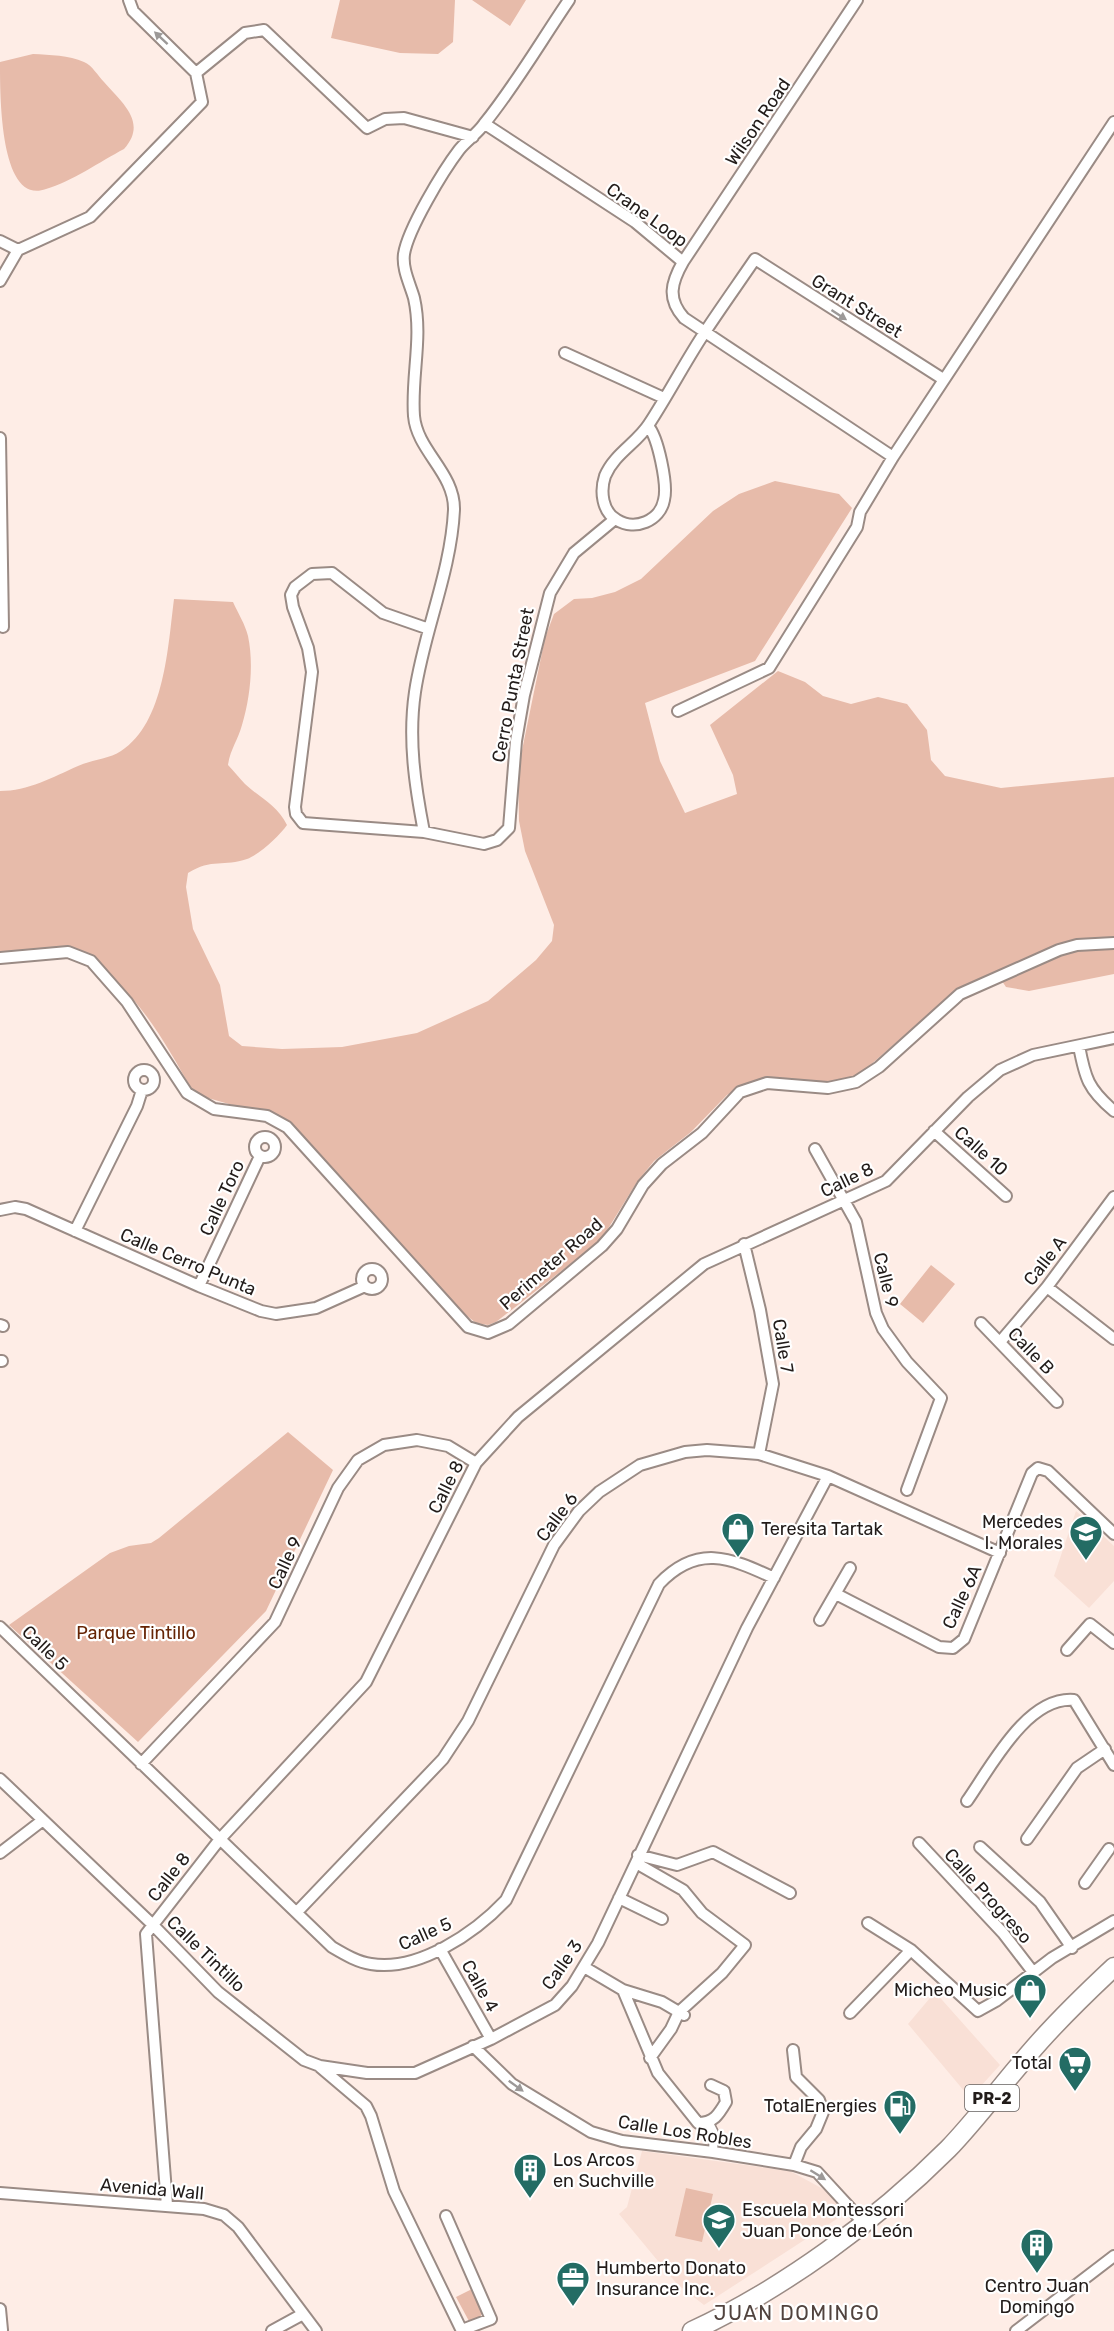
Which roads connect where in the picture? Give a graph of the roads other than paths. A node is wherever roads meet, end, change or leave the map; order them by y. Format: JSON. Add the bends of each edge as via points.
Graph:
{"nodes":[{"id":1,"x":129,"y":0,"type":"edge"},
{"id":2,"x":568,"y":0,"type":"edge"},
{"id":3,"x":858,"y":0,"type":"edge"},
{"id":4,"x":196,"y":74,"type":"junction"},
{"id":5,"x":1114,"y":122,"type":"edge"},
{"id":6,"x":485,"y":124,"type":"junction"},
{"id":7,"x":473,"y":136,"type":"junction"},
{"id":8,"x":0,"y":240,"type":"edge"},
{"id":9,"x":18,"y":250,"type":"junction"},
{"id":10,"x":683,"y":262,"type":"junction"},
{"id":11,"x":0,"y":281,"type":"edge"},
{"id":12,"x":704,"y":334,"type":"junction"},
{"id":13,"x":565,"y":353,"type":"dead end"},
{"id":14,"x":943,"y":379,"type":"junction"},
{"id":15,"x":664,"y":398,"type":"junction"},
{"id":16,"x":648,"y":426,"type":"junction"},
{"id":17,"x":0,"y":438,"type":"edge"},
{"id":18,"x":893,"y":457,"type":"junction"},
{"id":19,"x":615,"y":519,"type":"junction"},
{"id":20,"x":3,"y":627,"type":"dead end"},
{"id":21,"x":429,"y":628,"type":"junction"},
{"id":22,"x":678,"y":711,"type":"dead end"},
{"id":23,"x":424,"y":832,"type":"junction"},
{"id":24,"x":1114,"y":943,"type":"edge"},
{"id":25,"x":0,"y":958,"type":"edge"},
{"id":26,"x":1114,"y":1038,"type":"edge"},
{"id":27,"x":1079,"y":1046,"type":"junction"},
{"id":28,"x":142,"y":1090,"type":"dead end"},
{"id":29,"x":1114,"y":1111,"type":"edge"},
{"id":30,"x":934,"y":1131,"type":"junction"},
{"id":31,"x":815,"y":1149,"type":"dead end"},
{"id":32,"x":260,"y":1156,"type":"dead end"},
{"id":33,"x":1006,"y":1196,"type":"dead end"},
{"id":34,"x":1114,"y":1197,"type":"edge"},
{"id":35,"x":845,"y":1201,"type":"junction"},
{"id":36,"x":0,"y":1210,"type":"edge"},
{"id":37,"x":75,"y":1231,"type":"junction"},
{"id":38,"x":744,"y":1244,"type":"junction"},
{"id":39,"x":199,"y":1286,"type":"junction"},
{"id":40,"x":365,"y":1286,"type":"dead end"},
{"id":41,"x":1047,"y":1287,"type":"junction"},
{"id":42,"x":981,"y":1323,"type":"dead end"},
{"id":43,"x":1114,"y":1339,"type":"edge"},
{"id":44,"x":1000,"y":1342,"type":"junction"},
{"id":45,"x":1057,"y":1402,"type":"dead end"},
{"id":46,"x":759,"y":1454,"type":"junction"},
{"id":47,"x":476,"y":1463,"type":"junction"},
{"id":48,"x":828,"y":1476,"type":"junction"},
{"id":49,"x":907,"y":1490,"type":"dead end"},
{"id":50,"x":1114,"y":1534,"type":"edge"},
{"id":51,"x":1000,"y":1553,"type":"junction"},
{"id":52,"x":850,"y":1569,"type":"dead end"},
{"id":53,"x":774,"y":1578,"type":"junction"},
{"id":54,"x":836,"y":1594,"type":"junction"},
{"id":55,"x":820,"y":1620,"type":"dead end"},
{"id":56,"x":0,"y":1627,"type":"edge"},
{"id":57,"x":1113,"y":1640,"type":"edge"},
{"id":58,"x":1067,"y":1650,"type":"dead end"},
{"id":59,"x":1105,"y":1749,"type":"junction"},
{"id":60,"x":141,"y":1764,"type":"junction"},
{"id":61,"x":1114,"y":1764,"type":"edge"},
{"id":62,"x":0,"y":1779,"type":"edge"},
{"id":63,"x":967,"y":1801,"type":"dead end"},
{"id":64,"x":43,"y":1820,"type":"junction"},
{"id":65,"x":220,"y":1839,"type":"junction"},
{"id":66,"x":1027,"y":1839,"type":"dead end"},
{"id":67,"x":918,"y":1843,"type":"dead end"},
{"id":68,"x":980,"y":1847,"type":"dead end"},
{"id":69,"x":1112,"y":1851,"type":"edge"},
{"id":70,"x":0,"y":1853,"type":"edge"},
{"id":71,"x":637,"y":1859,"type":"junction"},
{"id":72,"x":1084,"y":1883,"type":"dead end"},
{"id":73,"x":790,"y":1893,"type":"dead end"},
{"id":74,"x":619,"y":1898,"type":"junction"},
{"id":75,"x":297,"y":1912,"type":"junction"},
{"id":76,"x":662,"y":1919,"type":"dead end"},
{"id":77,"x":1114,"y":1920,"type":"edge"},
{"id":78,"x":868,"y":1923,"type":"dead end"},
{"id":79,"x":153,"y":1925,"type":"junction"},
{"id":80,"x":1072,"y":1948,"type":"junction"},
{"id":81,"x":440,"y":1949,"type":"junction"},
{"id":82,"x":911,"y":1950,"type":"junction"},
{"id":83,"x":584,"y":1967,"type":"junction"},
{"id":84,"x":1114,"y":1967,"type":"edge"},
{"id":85,"x":1033,"y":1972,"type":"junction"},
{"id":86,"x":623,"y":1990,"type":"junction"},
{"id":87,"x":850,"y":2013,"type":"dead end"},
{"id":88,"x":682,"y":2014,"type":"junction"},
{"id":89,"x":491,"y":2039,"type":"junction"},
{"id":90,"x":473,"y":2046,"type":"junction"},
{"id":91,"x":793,"y":2050,"type":"dead end"},
{"id":92,"x":650,"y":2058,"type":"junction"},
{"id":93,"x":320,"y":2066,"type":"junction"},
{"id":94,"x":711,"y":2085,"type":"dead end"},
{"id":95,"x":704,"y":2123,"type":"junction"},
{"id":96,"x":713,"y":2152,"type":"junction"},
{"id":97,"x":794,"y":2165,"type":"junction"},
{"id":98,"x":0,"y":2193,"type":"edge"},
{"id":99,"x":167,"y":2205,"type":"junction"},
{"id":100,"x":446,"y":2216,"type":"dead end"},
{"id":101,"x":863,"y":2222,"type":"junction"},
{"id":102,"x":1114,"y":2256,"type":"edge"},
{"id":103,"x":0,"y":2309,"type":"edge"},
{"id":104,"x":303,"y":2314,"type":"junction"},
{"id":105,"x":2,"y":2330,"type":"dead end"},
{"id":106,"x":462,"y":2330,"type":"edge"},
{"id":107,"x":272,"y":2331,"type":"edge"},
{"id":108,"x":316,"y":2331,"type":"edge"},
{"id":109,"x":693,"y":2331,"type":"edge"},
{"id":110,"x":1016,"y":2331,"type":"edge"}],
"edges":[{"from":4,"to":1,"type":"street","one_way":true,"via":[[133,11]]},
{"from":2,"to":6,"type":"street"},
{"from":3,"to":10,"type":"street","name":"Wilson Road"},
{"from":4,"to":7,"type":"street","via":[[245,33],[264,30],[367,128],[385,119],[404,118]]},
{"from":4,"to":9,"type":"street","via":[[202,102],[90,217]]},
{"from":5,"to":14,"type":"street"},
{"from":6,"to":7,"type":"street"},
{"from":6,"to":10,"type":"street","name":"Crane Loop","via":[[635,222]]},
{"from":7,"to":21,"type":"street","via":[[448,166],[404,253],[418,329],[414,419],[418,434],[447,478],[454,507],[450,543]]},
{"from":8,"to":9,"type":"street"},
{"from":9,"to":11,"type":"street"},
{"from":10,"to":12,"type":"street","name":"Crane Loop","via":[[672,280],[672,297],[677,310]]},
{"from":12,"to":14,"type":"street","name":"Grant Street","one_way":true,"via":[[755,260]]},
{"from":12,"to":15,"type":"street"},
{"from":12,"to":18,"type":"street","name":"Crane Loop"},
{"from":13,"to":15,"type":"street"},
{"from":14,"to":18,"type":"street"},
{"from":15,"to":16,"type":"street"},
{"from":16,"to":19,"type":"street","via":[[614,460],[605,477],[604,501]]},
{"from":16,"to":19,"type":"street","via":[[657,444],[664,500],[658,513],[644,523],[629,524]]},
{"from":17,"to":20,"type":"street"},
{"from":18,"to":22,"type":"street","via":[[860,512],[857,527],[769,668]]},
{"from":19,"to":23,"type":"street","name":"Cerro Punta Street","via":[[574,553],[550,593],[516,741],[509,828],[497,840],[484,844]]},
{"from":21,"to":23,"type":"street","via":[[415,692],[412,731],[415,785]]},
{"from":21,"to":23,"type":"street","name":"Cerro Punta Street","via":[[383,613],[332,573],[306,577],[291,594],[312,672],[296,814],[308,825],[358,825]]},
{"from":24,"to":25,"type":"street","name":"Perimeter Road","via":[[1059,950],[960,994],[879,1067],[856,1082],[828,1088],[767,1083],[740,1092],[702,1133],[662,1164],[643,1185],[602,1246],[509,1324],[488,1333],[468,1327],[287,1127],[267,1116],[214,1109],[187,1093],[127,1002],[91,961],[68,952]]},
{"from":26,"to":27,"type":"street","name":"Calle 8"},
{"from":27,"to":29,"type":"street","via":[[1090,1088]]},
{"from":27,"to":30,"type":"street","name":"Calle 8","via":[[1034,1055],[1000,1070]]},
{"from":28,"to":37,"type":"street"},
{"from":30,"to":33,"type":"street","name":"Calle 10"},
{"from":30,"to":35,"type":"street","name":"Calle 8","via":[[886,1181]]},
{"from":31,"to":35,"type":"street","name":"Calle 9"},
{"from":32,"to":39,"type":"street","name":"Calle Toro"},
{"from":34,"to":41,"type":"street","name":"Calle A"},
{"from":35,"to":38,"type":"street","name":"Calle 8"},
{"from":35,"to":49,"type":"street","name":"Calle 9","via":[[856,1222],[876,1313],[891,1344],[941,1398]]},
{"from":36,"to":37,"type":"street","name":"Calle Cerro Punta","via":[[26,1209]]},
{"from":37,"to":39,"type":"street","name":"Calle Cerro Punta"},
{"from":38,"to":46,"type":"street","name":"Calle 7","via":[[773,1384]]},
{"from":38,"to":47,"type":"street","name":"Calle 8","via":[[704,1264],[518,1417]]},
{"from":39,"to":40,"type":"street","name":"Calle Cerro Punta","via":[[276,1314],[316,1308]]},
{"from":41,"to":43,"type":"street"},
{"from":41,"to":44,"type":"street","name":"Calle A"},
{"from":42,"to":44,"type":"street","name":"Calle B"},
{"from":44,"to":45,"type":"street","name":"Calle B"},
{"from":46,"to":48,"type":"street","name":"Calle 6"},
{"from":46,"to":75,"type":"street","name":"Calle 6","via":[[707,1450],[664,1458],[624,1474],[579,1510],[554,1545],[468,1721],[443,1759]]},
{"from":47,"to":60,"type":"street","name":"Calle 9","via":[[448,1446],[417,1440],[384,1445],[358,1461],[338,1488],[275,1622]]},
{"from":47,"to":65,"type":"street","name":"Calle 8","via":[[366,1682]]},
{"from":48,"to":51,"type":"street","name":"Calle 6"},
{"from":48,"to":53,"type":"street","name":"Calle 3"},
{"from":50,"to":51,"type":"street","name":"Calle 6A","via":[[1048,1471],[1038,1468],[1032,1473]]},
{"from":51,"to":54,"type":"street","name":"Calle 6A","via":[[964,1639],[953,1648],[939,1647]]},
{"from":52,"to":54,"type":"street"},
{"from":53,"to":71,"type":"street","name":"Calle 3"},
{"from":53,"to":81,"type":"street","name":"Calle 5","via":[[714,1558],[688,1561],[659,1584],[506,1900],[486,1921]]},
{"from":54,"to":55,"type":"street"},
{"from":56,"to":60,"type":"street","name":"Calle 5"},
{"from":57,"to":58,"type":"street","via":[[1090,1624]]},
{"from":59,"to":61,"type":"street"},
{"from":59,"to":63,"type":"street","via":[[1074,1700],[1060,1701],[1021,1723]]},
{"from":59,"to":66,"type":"street","via":[[1077,1768]]},
{"from":60,"to":65,"type":"street","name":"Calle 5"},
{"from":62,"to":64,"type":"street","name":"Calle Tintillo"},
{"from":64,"to":70,"type":"street"},
{"from":64,"to":79,"type":"street","name":"Calle Tintillo"},
{"from":65,"to":75,"type":"street","name":"Calle 5"},
{"from":65,"to":79,"type":"street","name":"Calle 8"},
{"from":67,"to":85,"type":"street","name":"Calle Progreso","via":[[1003,1933]]},
{"from":68,"to":80,"type":"street","name":"Calle Progreso","via":[[1040,1902]]},
{"from":69,"to":72,"type":"street"},
{"from":71,"to":73,"type":"street","via":[[677,1865],[713,1852]]},
{"from":71,"to":74,"type":"street","name":"Calle 3"},
{"from":71,"to":88,"type":"street","via":[[683,1890],[702,1913],[745,1945]]},
{"from":74,"to":76,"type":"street"},
{"from":74,"to":83,"type":"street","name":"Calle 3"},
{"from":75,"to":81,"type":"street","name":"Calle 5","via":[[333,1947],[370,1964],[408,1963]]},
{"from":77,"to":80,"type":"street"},
{"from":78,"to":82,"type":"street"},
{"from":79,"to":93,"type":"street","name":"Calle Tintillo","via":[[218,1992],[304,2060]]},
{"from":79,"to":99,"type":"street","name":"Calle 8","via":[[146,1934]]},
{"from":80,"to":85,"type":"street"},
{"from":81,"to":89,"type":"street","name":"Calle 4"},
{"from":82,"to":85,"type":"street","via":[[978,2011]]},
{"from":82,"to":87,"type":"street"},
{"from":83,"to":86,"type":"street"},
{"from":83,"to":89,"type":"street","name":"Calle 3","via":[[555,2005]]},
{"from":84,"to":101,"type":"main road","number":"PR-2","via":[[1029,2053],[947,2149]]},
{"from":86,"to":88,"type":"street","via":[[662,2002]]},
{"from":86,"to":92,"type":"street"},
{"from":88,"to":92,"type":"street"},
{"from":89,"to":90,"type":"street","name":"Calle 3"},
{"from":90,"to":93,"type":"street","name":"Calle 3","via":[[415,2073],[367,2073]]},
{"from":90,"to":96,"type":"street","name":"Calle Los Robles","one_way":true,"via":[[512,2084],[591,2132],[622,2141]]},
{"from":91,"to":97,"type":"street","via":[[796,2077],[819,2100],[823,2112]]},
{"from":92,"to":95,"type":"street","via":[[658,2073]]},
{"from":93,"to":106,"type":"street","via":[[366,2106],[394,2191]]},
{"from":94,"to":95,"type":"street","via":[[724,2091],[726,2102],[718,2115]]},
{"from":95,"to":96,"type":"street","via":[[714,2133]]},
{"from":96,"to":97,"type":"street","name":"Calle Los Robles"},
{"from":97,"to":101,"type":"street","name":"Calle Los Robles","one_way":true,"via":[[817,2172]]},
{"from":98,"to":99,"type":"street","name":"Avenida Wall"},
{"from":99,"to":104,"type":"street","name":"Avenida Wall","via":[[224,2215],[238,2227]]},
{"from":100,"to":106,"type":"street","via":[[491,2319]]},
{"from":101,"to":109,"type":"main road","number":"PR-2","via":[[818,2257]]},
{"from":102,"to":110,"type":"street"},
{"from":103,"to":105,"type":"street"},
{"from":104,"to":107,"type":"street"},
{"from":104,"to":108,"type":"street","name":"Avenida Wall"}]}
